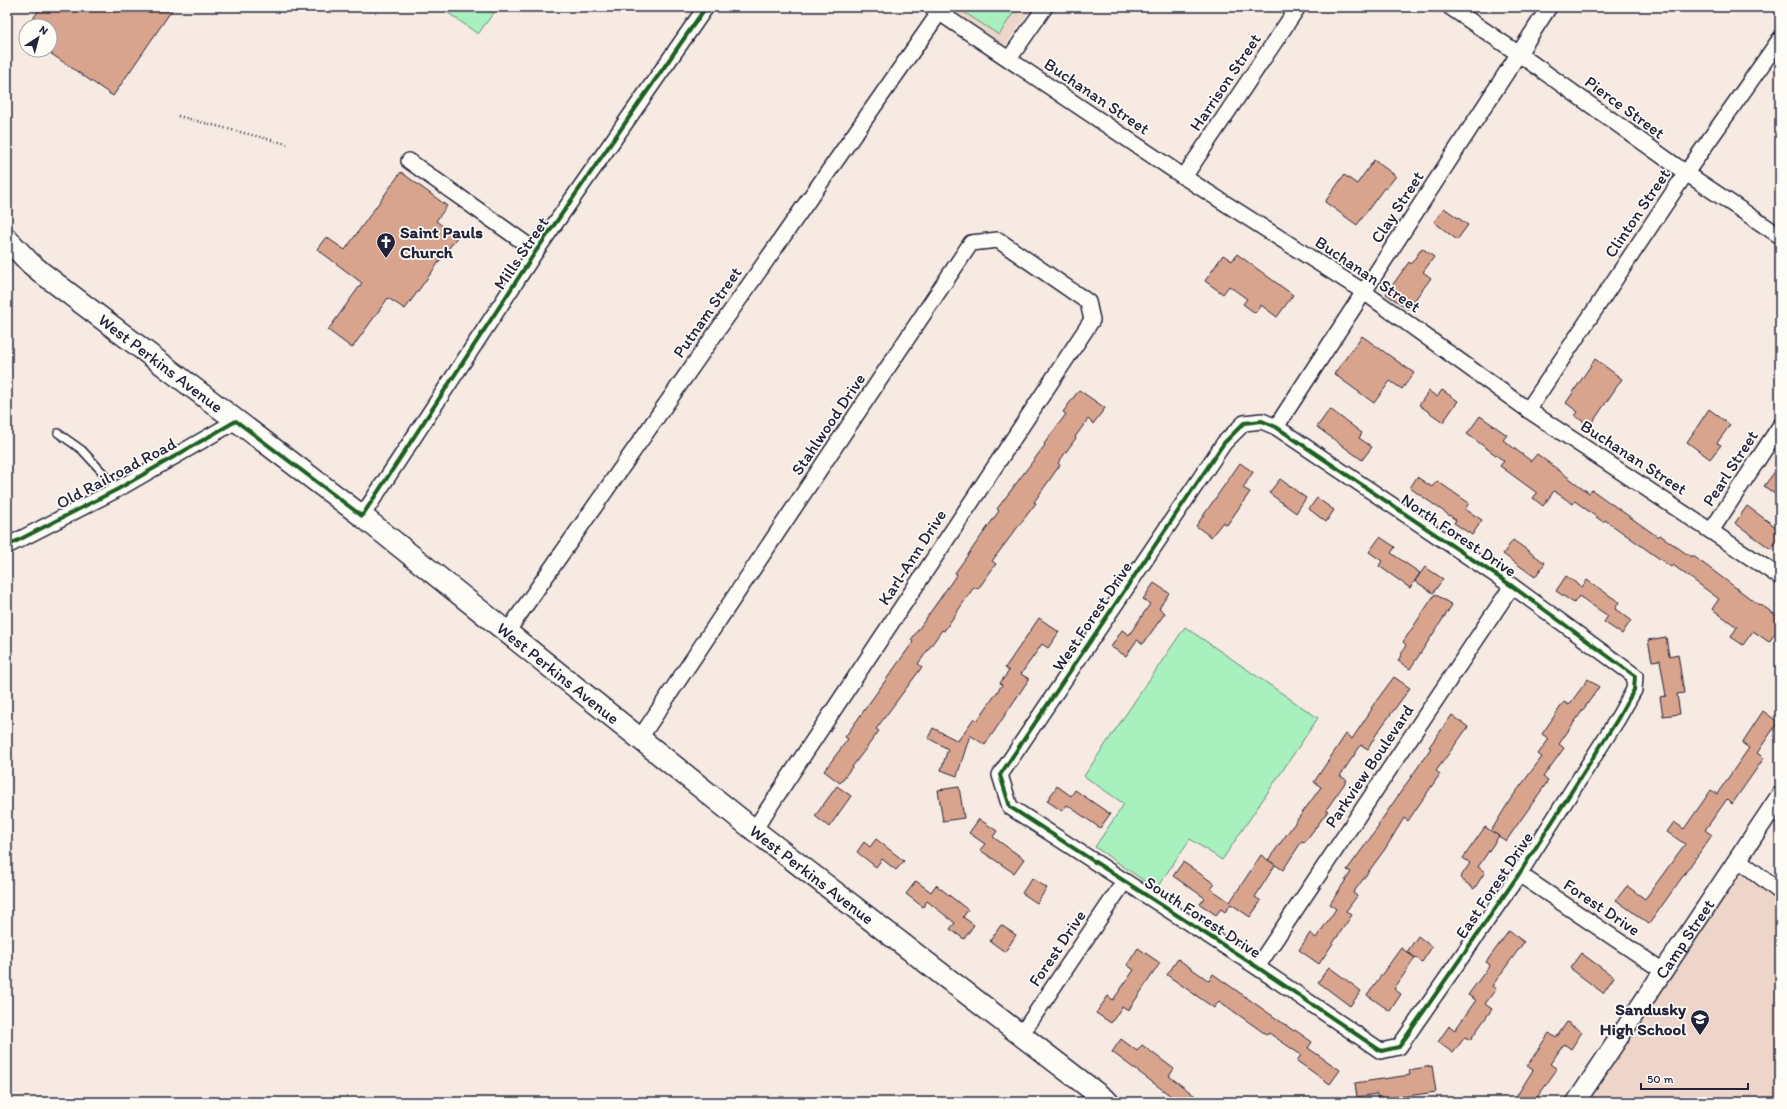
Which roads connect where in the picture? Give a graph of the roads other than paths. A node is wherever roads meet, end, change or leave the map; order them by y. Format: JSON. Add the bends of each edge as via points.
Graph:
{"nodes":[{"id":1,"x":706,"y":7,"type":"edge"},
{"id":2,"x":1045,"y":7,"type":"edge"},
{"id":3,"x":1298,"y":7,"type":"edge"},
{"id":4,"x":1450,"y":7,"type":"edge"},
{"id":5,"x":1549,"y":7,"type":"edge"},
{"id":6,"x":935,"y":10,"type":"edge"},
{"id":7,"x":1780,"y":38,"type":"edge"},
{"id":8,"x":1519,"y":54,"type":"junction"},
{"id":9,"x":1009,"y":60,"type":"junction"},
{"id":10,"x":409,"y":161,"type":"dead end"},
{"id":11,"x":1686,"y":173,"type":"junction"},
{"id":12,"x":1184,"y":177,"type":"junction"},
{"id":13,"x":1780,"y":236,"type":"edge"},
{"id":14,"x":7,"y":239,"type":"edge"},
{"id":15,"x":7,"y":246,"type":"edge"},
{"id":16,"x":536,"y":252,"type":"junction"},
{"id":17,"x":30,"y":263,"type":"junction"},
{"id":18,"x":1364,"y":292,"type":"junction"},
{"id":19,"x":1088,"y":302,"type":"joint"},
{"id":20,"x":1528,"y":410,"type":"junction"},
{"id":21,"x":236,"y":421,"type":"junction"},
{"id":22,"x":1780,"y":426,"type":"edge"},
{"id":23,"x":1276,"y":427,"type":"junction"},
{"id":24,"x":58,"y":433,"type":"dead end"},
{"id":25,"x":1224,"y":443,"type":"joint"},
{"id":26,"x":118,"y":489,"type":"junction"},
{"id":27,"x":362,"y":516,"type":"junction"},
{"id":28,"x":1711,"y":531,"type":"junction"},
{"id":29,"x":7,"y":546,"type":"edge"},
{"id":30,"x":1780,"y":577,"type":"edge"},
{"id":31,"x":1512,"y":586,"type":"junction"},
{"id":32,"x":507,"y":632,"type":"junction"},
{"id":33,"x":1617,"y":720,"type":"joint"},
{"id":34,"x":640,"y":738,"type":"junction"},
{"id":35,"x":1780,"y":796,"type":"edge"},
{"id":36,"x":1010,"y":806,"type":"joint"},
{"id":37,"x":754,"y":830,"type":"junction"},
{"id":38,"x":1738,"y":859,"type":"junction"},
{"id":39,"x":1519,"y":874,"type":"junction"},
{"id":40,"x":1124,"y":882,"type":"junction"},
{"id":41,"x":1780,"y":892,"type":"edge"},
{"id":42,"x":1258,"y":967,"type":"junction"},
{"id":43,"x":1663,"y":971,"type":"junction"},
{"id":44,"x":1021,"y":1035,"type":"junction"},
{"id":45,"x":1381,"y":1051,"type":"joint"},
{"id":46,"x":1108,"y":1102,"type":"edge"},
{"id":47,"x":1576,"y":1102,"type":"edge"}],
"edges":[{"from":1,"to":16,"type":"street","name":"Mills Street"},
{"from":2,"to":9,"type":"street"},
{"from":3,"to":12,"type":"street","name":"Harrison Street"},
{"from":4,"to":8,"type":"street","name":"Pierce Street"},
{"from":5,"to":8,"type":"street","name":"Clay Street"},
{"from":6,"to":9,"type":"street","name":"Buchanan Street"},
{"from":6,"to":32,"type":"street","name":"Putnam Street"},
{"from":7,"to":11,"type":"street","name":"Clinton Street"},
{"from":8,"to":11,"type":"street","name":"Pierce Street"},
{"from":8,"to":18,"type":"street","name":"Clay Street"},
{"from":9,"to":12,"type":"street","name":"Buchanan Street"},
{"from":10,"to":16,"type":"street"},
{"from":11,"to":13,"type":"street","name":"Pierce Street"},
{"from":11,"to":20,"type":"street","name":"Clinton Street"},
{"from":12,"to":18,"type":"street","name":"Buchanan Street"},
{"from":14,"to":17,"type":"main road"},
{"from":15,"to":17,"type":"street","name":"West Perkins Avenue"},
{"from":16,"to":27,"type":"street","name":"Mills Street"},
{"from":17,"to":21,"type":"main road","name":"West Perkins Avenue"},
{"from":18,"to":20,"type":"street","name":"Buchanan Street"},
{"from":18,"to":23,"type":"street","name":"Clay Street"},
{"from":19,"to":34,"type":"street","name":"Stahlwood Drive","via":[[998,240],[971,243]]},
{"from":19,"to":37,"type":"street","name":"Karl-Ann Drive","via":[[1092,320]]},
{"from":20,"to":28,"type":"street","name":"Buchanan Street"},
{"from":21,"to":26,"type":"street","name":"Old Railroad Road"},
{"from":21,"to":27,"type":"main road","name":"West Perkins Avenue"},
{"from":22,"to":28,"type":"street","name":"Pearl Street"},
{"from":23,"to":25,"type":"street","name":"North Forest Drive","via":[[1262,421],[1244,423]]},
{"from":23,"to":31,"type":"street","name":"North Forest Drive"},
{"from":24,"to":26,"type":"lane","via":[[82,450]]},
{"from":25,"to":36,"type":"street","name":"West Forest Drive","via":[[1000,775]]},
{"from":26,"to":29,"type":"street","name":"Old Railroad Road"},
{"from":27,"to":32,"type":"main road","name":"West Perkins Avenue"},
{"from":28,"to":30,"type":"street","name":"Buchanan Street"},
{"from":31,"to":33,"type":"street","name":"North Forest Drive","via":[[1635,676],[1634,690]]},
{"from":31,"to":42,"type":"street","name":"Parkview Boulevard"},
{"from":32,"to":34,"type":"main road","name":"West Perkins Avenue"},
{"from":33,"to":39,"type":"street","name":"East Forest Drive"},
{"from":34,"to":37,"type":"main road","name":"West Perkins Avenue"},
{"from":35,"to":38,"type":"street","name":"Camp Street"},
{"from":36,"to":40,"type":"street","name":"South Forest Drive"},
{"from":37,"to":44,"type":"main road","name":"West Perkins Avenue"},
{"from":38,"to":41,"type":"street"},
{"from":38,"to":43,"type":"street","name":"Camp Street"},
{"from":39,"to":43,"type":"street","name":"Forest Drive"},
{"from":39,"to":45,"type":"street","name":"East Forest Drive","via":[[1399,1047]]},
{"from":40,"to":42,"type":"street","name":"South Forest Drive"},
{"from":40,"to":44,"type":"street","name":"Forest Drive"},
{"from":42,"to":45,"type":"street","name":"South Forest Drive"},
{"from":43,"to":47,"type":"street","name":"Camp Street"},
{"from":44,"to":46,"type":"main road","name":"West Perkins Avenue"}]}
